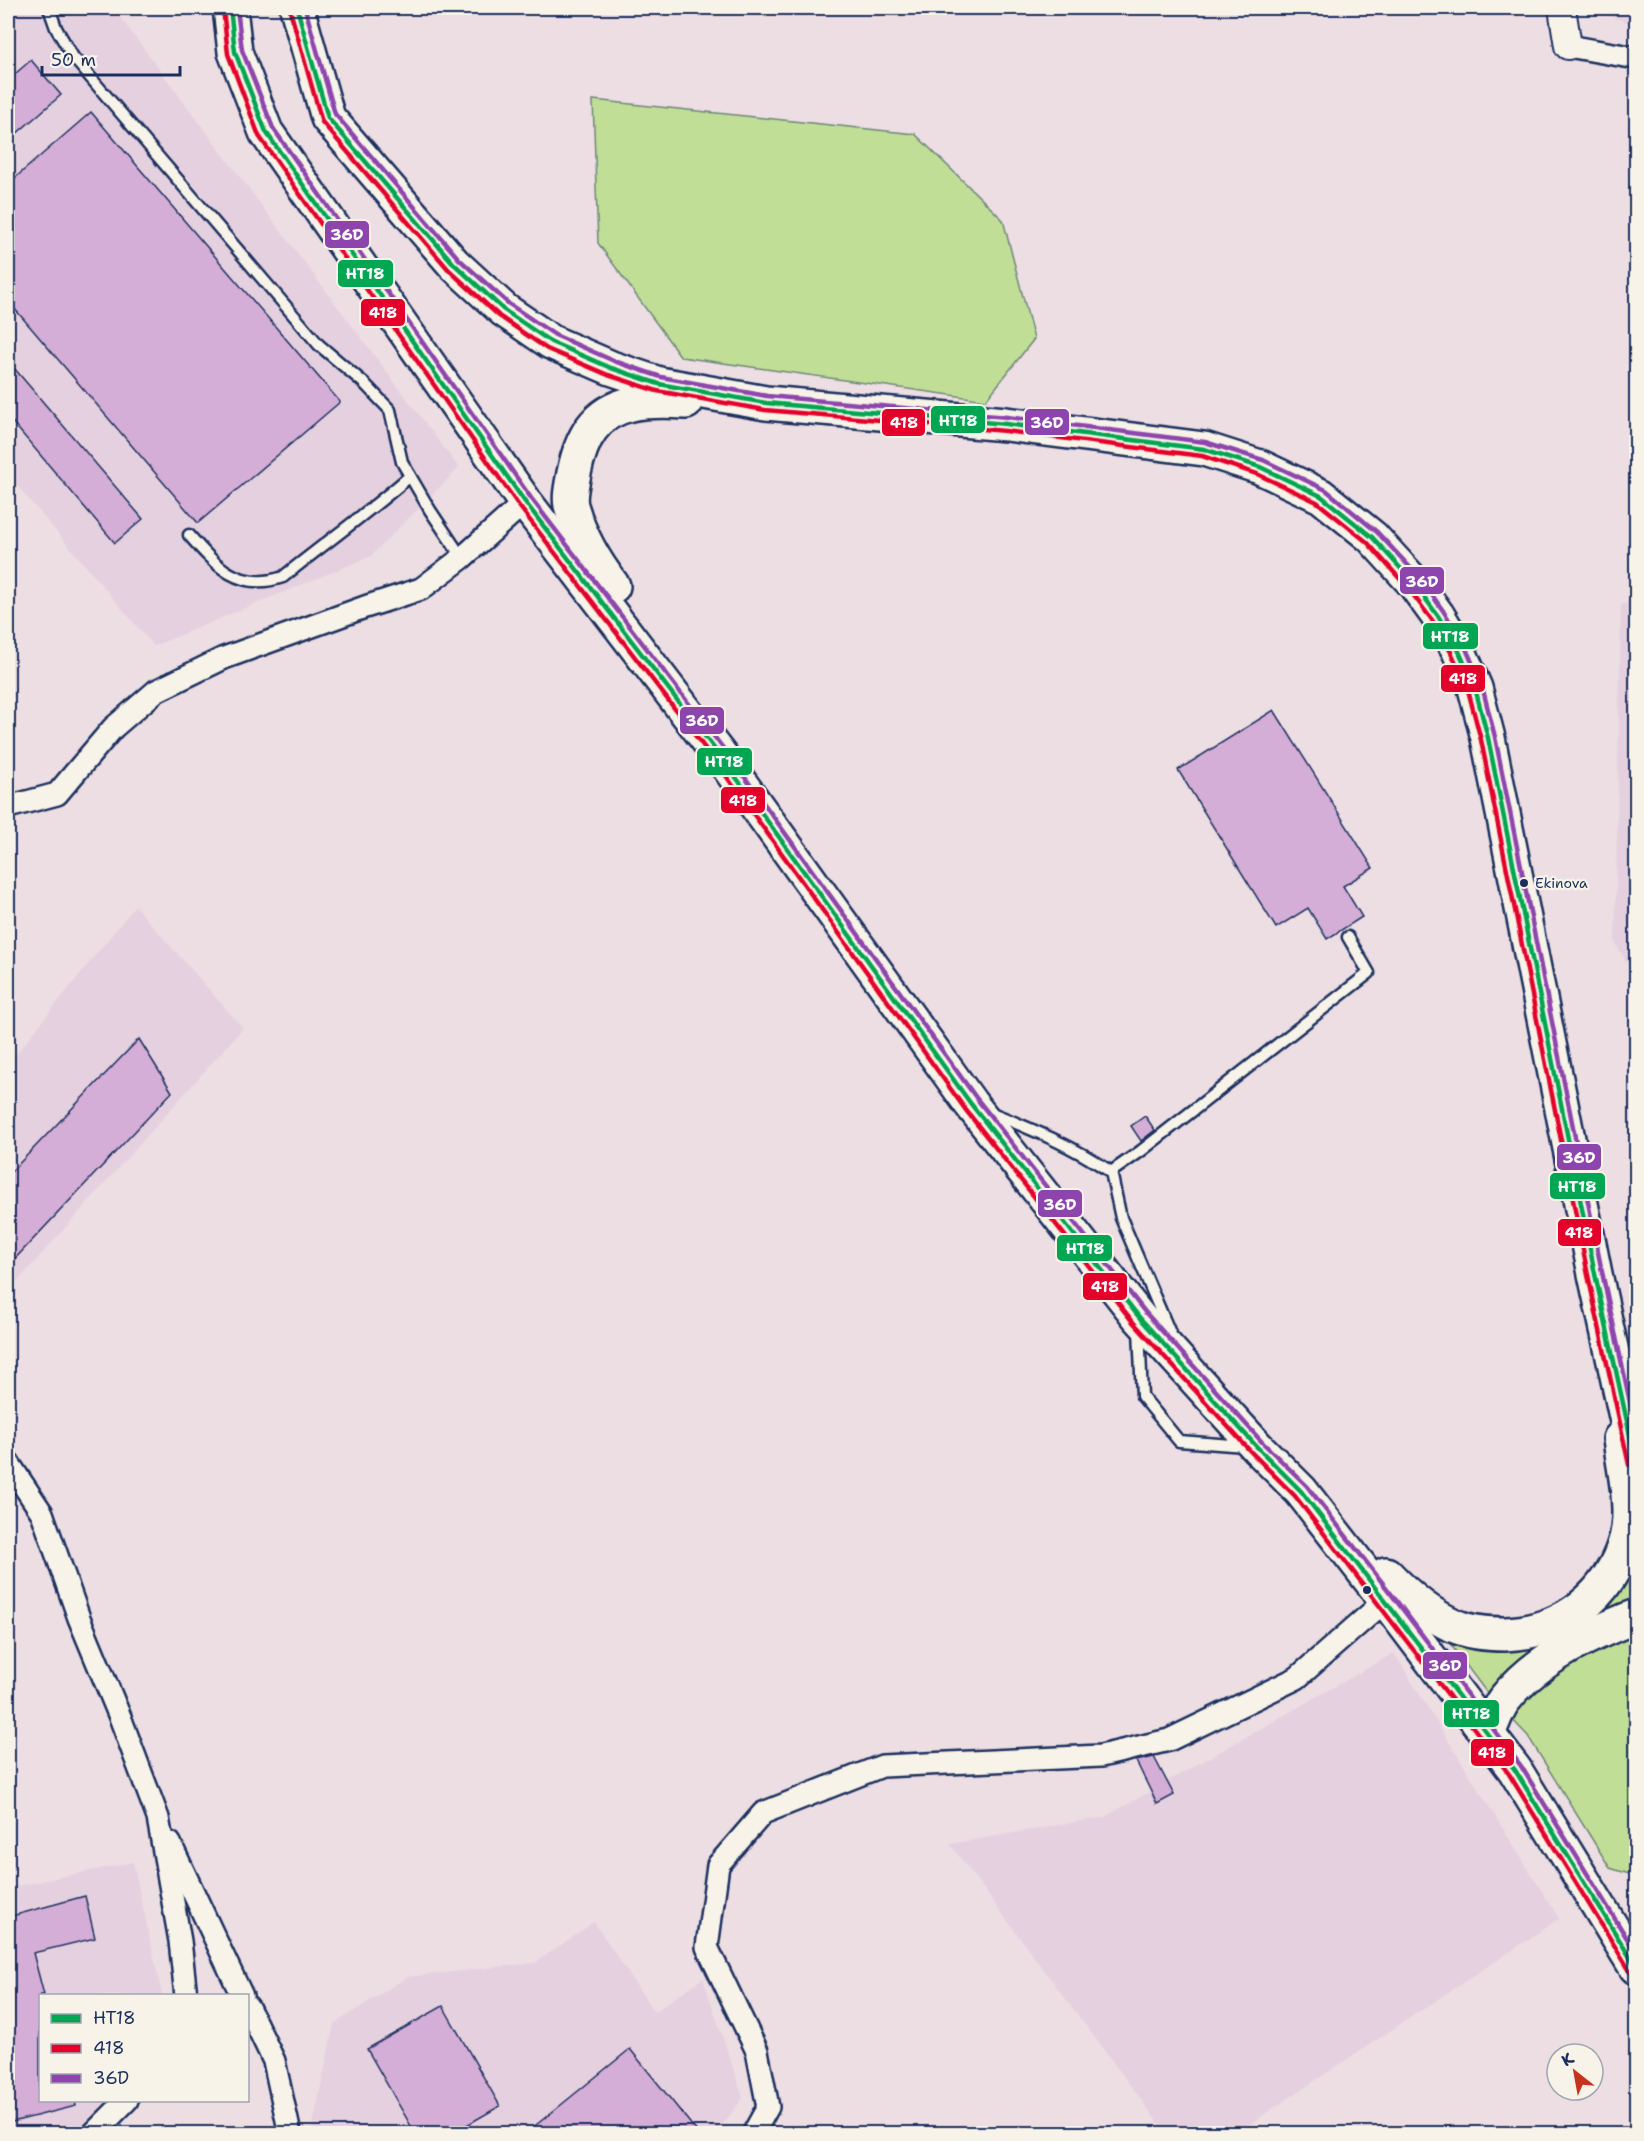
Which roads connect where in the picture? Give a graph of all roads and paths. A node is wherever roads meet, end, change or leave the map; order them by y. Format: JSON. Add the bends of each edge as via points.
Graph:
{"nodes":[{"id":1,"x":49,"y":8,"type":"edge"},
{"id":2,"x":230,"y":8,"type":"edge"},
{"id":3,"x":297,"y":8,"type":"edge"},
{"id":4,"x":1562,"y":8,"type":"edge"},
{"id":5,"x":1568,"y":46,"type":"joint"},
{"id":6,"x":1636,"y":58,"type":"edge"},
{"id":7,"x":766,"y":403,"type":"junction"},
{"id":8,"x":410,"y":476,"type":"junction"},
{"id":9,"x":525,"y":502,"type":"junction"},
{"id":10,"x":189,"y":535,"type":"dead end"},
{"id":11,"x":462,"y":558,"type":"junction"},
{"id":12,"x":730,"y":769,"type":"junction"},
{"id":13,"x":8,"y":807,"type":"edge"},
{"id":14,"x":1348,"y":936,"type":"dead end"},
{"id":15,"x":971,"y":1104,"type":"junction"},
{"id":16,"x":1111,"y":1172,"type":"junction"},
{"id":17,"x":1139,"y":1317,"type":"junction"},
{"id":18,"x":1187,"y":1371,"type":"junction"},
{"id":19,"x":1619,"y":1384,"type":"junction"},
{"id":20,"x":1257,"y":1447,"type":"junction"},
{"id":21,"x":8,"y":1462,"type":"edge"},
{"id":22,"x":1636,"y":1463,"type":"edge"},
{"id":23,"x":1300,"y":1491,"type":"junction"},
{"id":24,"x":1386,"y":1600,"type":"junction"},
{"id":25,"x":1636,"y":1616,"type":"edge"},
{"id":26,"x":1488,"y":1734,"type":"junction"},
{"id":27,"x":158,"y":1818,"type":"junction"},
{"id":28,"x":1636,"y":1966,"type":"edge"},
{"id":29,"x":186,"y":1994,"type":"edge"},
{"id":30,"x":242,"y":1994,"type":"edge"},
{"id":31,"x":249,"y":2009,"type":"edge"},
{"id":32,"x":125,"y":2102,"type":"edge"},
{"id":33,"x":93,"y":2133,"type":"edge"},
{"id":34,"x":290,"y":2133,"type":"edge"},
{"id":35,"x":753,"y":2133,"type":"edge"}],
"edges":[{"from":1,"to":8,"type":"lane","via":[[73,57],[319,345],[390,410],[402,462]]},
{"from":2,"to":9,"type":"main road","via":[[235,52],[266,132]]},
{"from":3,"to":7,"type":"main road","via":[[328,118],[454,264],[504,310],[551,342],[611,368],[659,384]]},
{"from":4,"to":5,"type":"street"},
{"from":5,"to":6,"type":"street"},
{"from":7,"to":12,"type":"main road","via":[[650,401],[618,408],[599,420],[584,438],[572,482],[571,507],[590,550],[654,642]]},
{"from":7,"to":19,"type":"main road","via":[[1006,424],[1204,449],[1260,467],[1321,496],[1372,537],[1414,583],[1458,649],[1475,688],[1488,738]]},
{"from":8,"to":10,"type":"lane","via":[[283,577],[268,582],[248,581],[226,572]]},
{"from":8,"to":11,"type":"lane"},
{"from":9,"to":11,"type":"street"},
{"from":9,"to":12,"type":"main road"},
{"from":11,"to":13,"type":"street","via":[[421,589],[224,658],[156,691],[113,728],[57,794]]},
{"from":12,"to":15,"type":"main road"},
{"from":14,"to":16,"type":"lane","via":[[1369,973]]},
{"from":15,"to":16,"type":"lane","via":[[1049,1136]]},
{"from":15,"to":17,"type":"main road"},
{"from":16,"to":18,"type":"lane","via":[[1121,1218]]},
{"from":17,"to":18,"type":"main road"},
{"from":17,"to":20,"type":"lane","via":[[1142,1396],[1179,1441]]},
{"from":18,"to":20,"type":"main road"},
{"from":19,"to":22,"type":"main road"},
{"from":19,"to":23,"type":"main road","via":[[1618,1431],[1630,1514],[1626,1539],[1617,1563],[1589,1601],[1550,1626],[1484,1633],[1436,1616],[1418,1604]]},
{"from":20,"to":23,"type":"main road"},
{"from":21,"to":27,"type":"street","via":[[42,1514]]},
{"from":23,"to":24,"type":"main road"},
{"from":24,"to":26,"type":"main road"},
{"from":24,"to":35,"type":"street","via":[[1297,1678],[1169,1740],[1101,1756],[882,1766],[763,1813],[718,1865],[707,1947],[757,2051],[768,2107]]},
{"from":25,"to":26,"type":"main road","via":[[1587,1636],[1536,1669],[1503,1701]]},
{"from":26,"to":28,"type":"main road","via":[[1515,1770]]},
{"from":27,"to":29,"type":"street"},
{"from":27,"to":30,"type":"street"},
{"from":31,"to":34,"type":"street","via":[[273,2061]]},
{"from":32,"to":33,"type":"street"}]}
